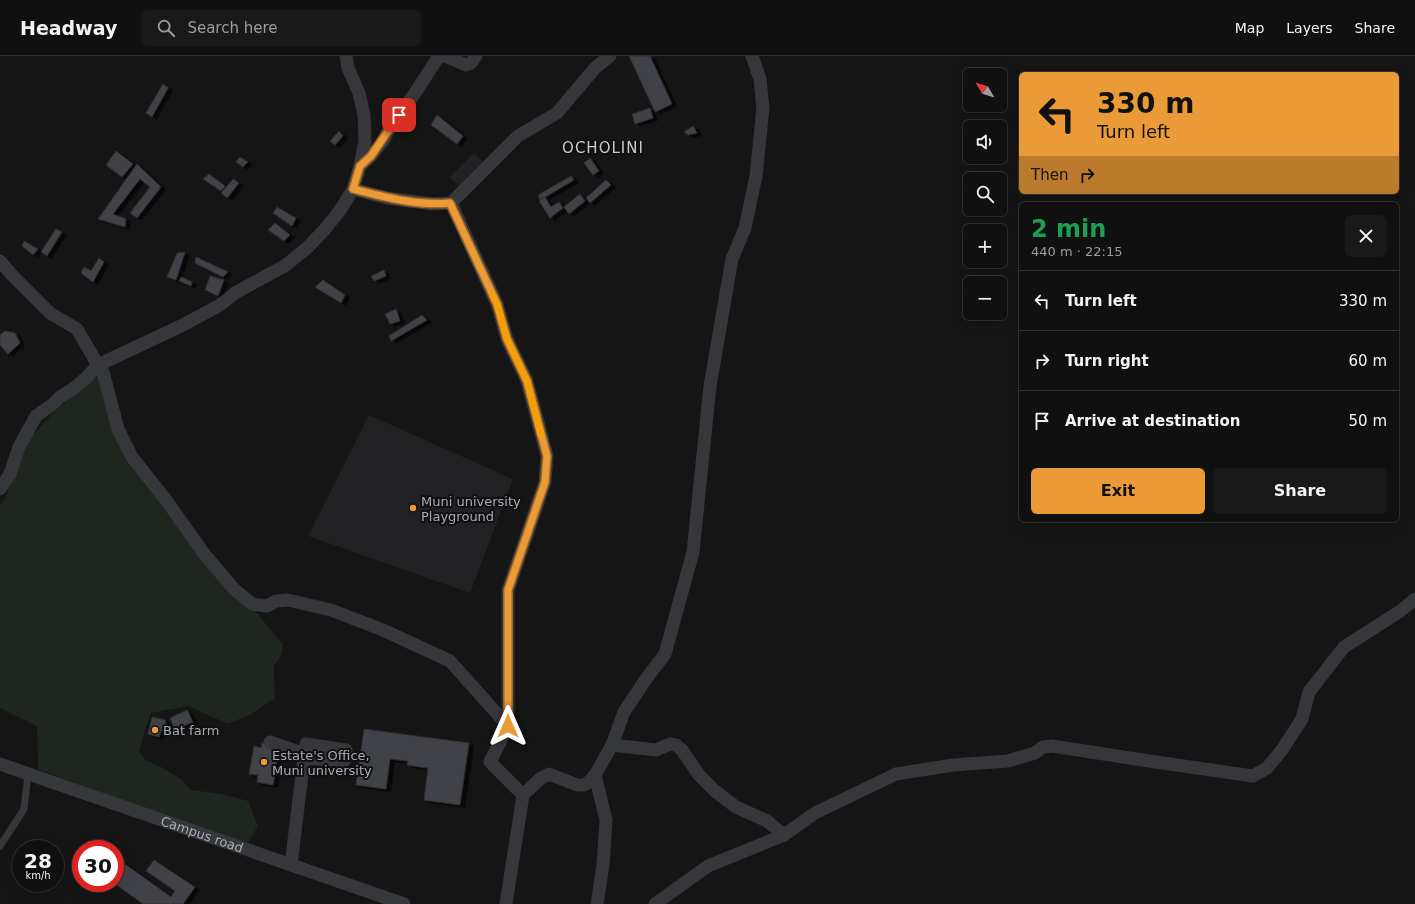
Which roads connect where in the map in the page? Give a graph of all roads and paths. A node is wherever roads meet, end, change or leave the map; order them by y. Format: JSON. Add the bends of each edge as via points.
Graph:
{"nodes":[{"id":1,"x":346,"y":56,"type":"edge"},
{"id":2,"x":441,"y":56,"type":"edge"},
{"id":3,"x":445,"y":56,"type":"edge"},
{"id":4,"x":476,"y":56,"type":"edge"},
{"id":5,"x":610,"y":56,"type":"edge"},
{"id":6,"x":752,"y":56,"type":"edge"},
{"id":7,"x":360,"y":166,"type":"junction"},
{"id":8,"x":353,"y":189,"type":"junction"},
{"id":9,"x":450,"y":203,"type":"junction"},
{"id":10,"x":0,"y":262,"type":"edge"},
{"id":11,"x":98,"y":364,"type":"junction"},
{"id":12,"x":0,"y":489,"type":"edge"},
{"id":13,"x":1415,"y":599,"type":"edge"},
{"id":14,"x":508,"y":726,"type":"junction"},
{"id":15,"x":270,"y":742,"type":"dead end"},
{"id":16,"x":612,"y":745,"type":"junction"},
{"id":17,"x":0,"y":764,"type":"edge"},
{"id":18,"x":28,"y":774,"type":"junction"},
{"id":19,"x":595,"y":775,"type":"junction"},
{"id":20,"x":523,"y":795,"type":"junction"},
{"id":21,"x":784,"y":835,"type":"junction"},
{"id":22,"x":0,"y":846,"type":"edge"},
{"id":23,"x":291,"y":865,"type":"junction"},
{"id":24,"x":404,"y":904,"type":"edge"},
{"id":25,"x":506,"y":904,"type":"edge"},
{"id":26,"x":597,"y":904,"type":"edge"},
{"id":27,"x":655,"y":904,"type":"edge"}],
"edges":[{"from":1,"to":7,"type":"street","via":[[364,116],[365,141]]},
{"from":2,"to":7,"type":"street","via":[[392,124],[383,141]]},
{"from":3,"to":4,"type":"street","via":[[466,65]]},
{"from":5,"to":9,"type":"street","via":[[595,68],[557,113],[518,136]]},
{"from":6,"to":16,"type":"street","via":[[760,79],[763,108],[756,176],[745,228],[732,259],[713,371],[693,552],[665,654],[624,712]]},
{"from":7,"to":8,"type":"street"},
{"from":8,"to":9,"type":"street","via":[[395,199],[433,204]]},
{"from":8,"to":11,"type":"street","via":[[325,229],[286,265],[183,325]]},
{"from":9,"to":14,"type":"street","via":[[497,304],[507,339],[527,381],[547,456],[545,482],[508,590]]},
{"from":10,"to":11,"type":"street","via":[[50,313],[77,329]]},
{"from":11,"to":12,"type":"street","via":[[73,389],[36,416],[19,447],[10,474]]},
{"from":11,"to":14,"type":"street","via":[[103,372],[118,429],[132,457],[201,550],[235,590],[252,604],[259,606],[288,600],[331,610],[383,630],[450,661]]},
{"from":13,"to":21,"type":"street","via":[[1344,647],[1309,692],[1302,719],[1282,750],[1267,768],[1252,776],[1052,746],[1042,747],[1035,753],[1008,761],[953,765],[896,774],[815,813]]},
{"from":14,"to":20,"type":"street","via":[[490,762]]},
{"from":15,"to":23,"type":"street","via":[[305,754],[306,744],[346,750],[344,761],[304,758]]},
{"from":16,"to":19,"type":"street"},
{"from":16,"to":21,"type":"street","via":[[656,750],[670,744],[676,745],[715,791],[736,807],[767,821]]},
{"from":17,"to":18,"type":"street","name":"Campus road"},
{"from":18,"to":22,"type":"lane","via":[[24,809]]},
{"from":18,"to":23,"type":"street","name":"Campus road"},
{"from":19,"to":20,"type":"street","via":[[584,785],[549,774]]},
{"from":19,"to":26,"type":"street","via":[[606,820]]},
{"from":20,"to":25,"type":"street"},
{"from":21,"to":27,"type":"street","via":[[708,866]]},
{"from":23,"to":24,"type":"street","name":"Campus road"}]}
